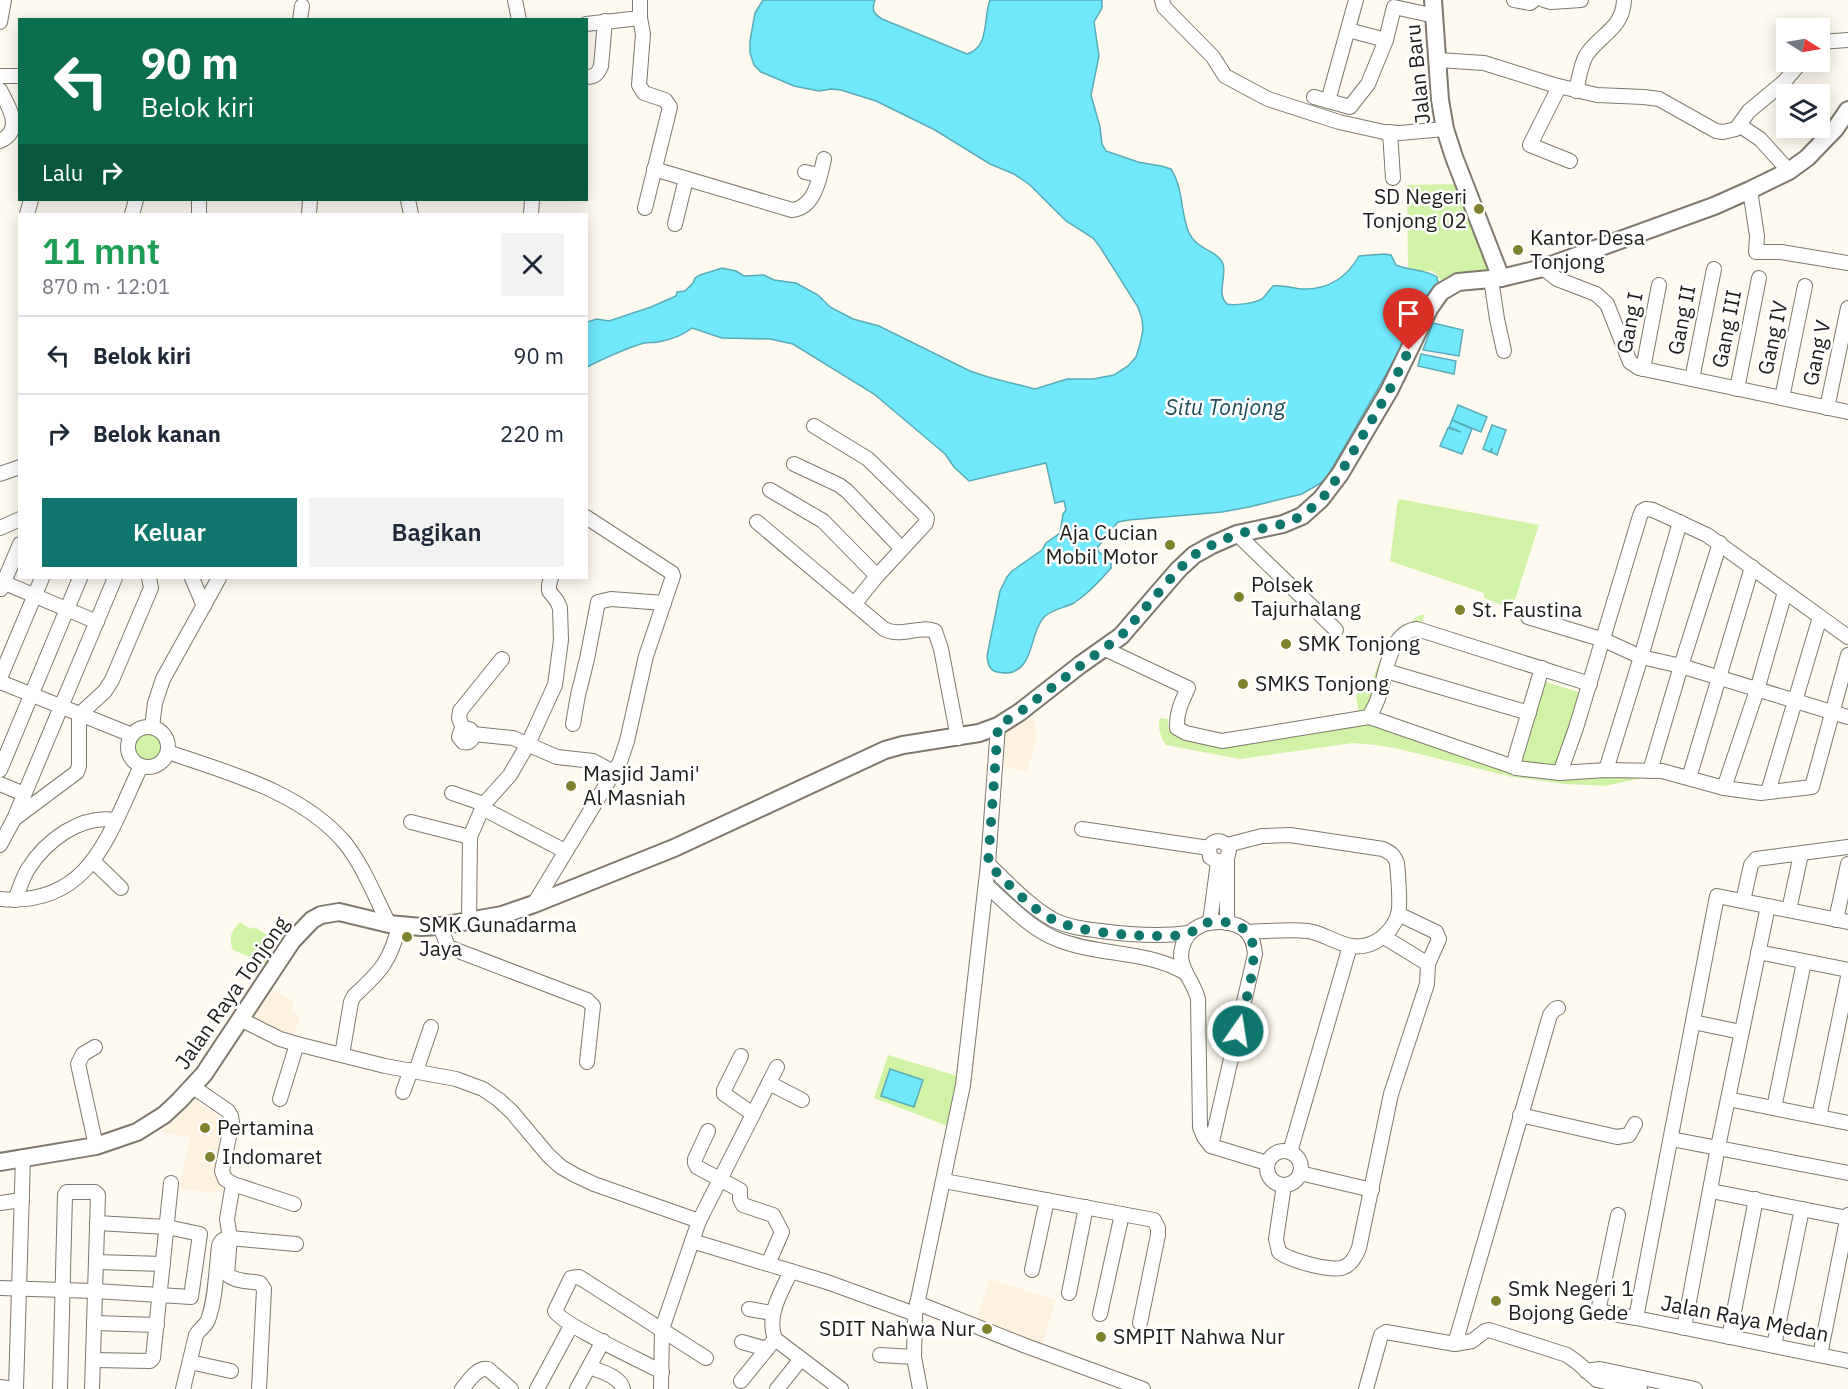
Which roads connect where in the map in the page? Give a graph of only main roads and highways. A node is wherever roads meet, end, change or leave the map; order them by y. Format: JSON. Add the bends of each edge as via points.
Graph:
{"nodes":[{"id":1,"x":1434,"y":8,"type":"edge"},
{"id":2,"x":1848,"y":110,"type":"edge"},
{"id":3,"x":1496,"y":278,"type":"junction"},
{"id":4,"x":0,"y":1162,"type":"edge"}],
"edges":[{"from":1,"to":3,"type":"main road","name":"Jalan Baru","via":[[1445,129]]},
{"from":2,"to":3,"type":"main road","name":"Jalan Raya Tonjong","via":[[1822,144],[1790,171],[1714,206],[1543,268]]},
{"from":3,"to":4,"type":"main road","name":"Jalan Raya Tonjong","via":[[1458,282],[1441,292],[1389,391],[1322,499],[1302,516],[1237,534],[1194,555],[1121,636],[998,726],[958,738],[885,750],[674,848],[502,915],[421,927],[330,912],[312,920],[292,940],[204,1074],[173,1107],[148,1126],[96,1146]]}]}
